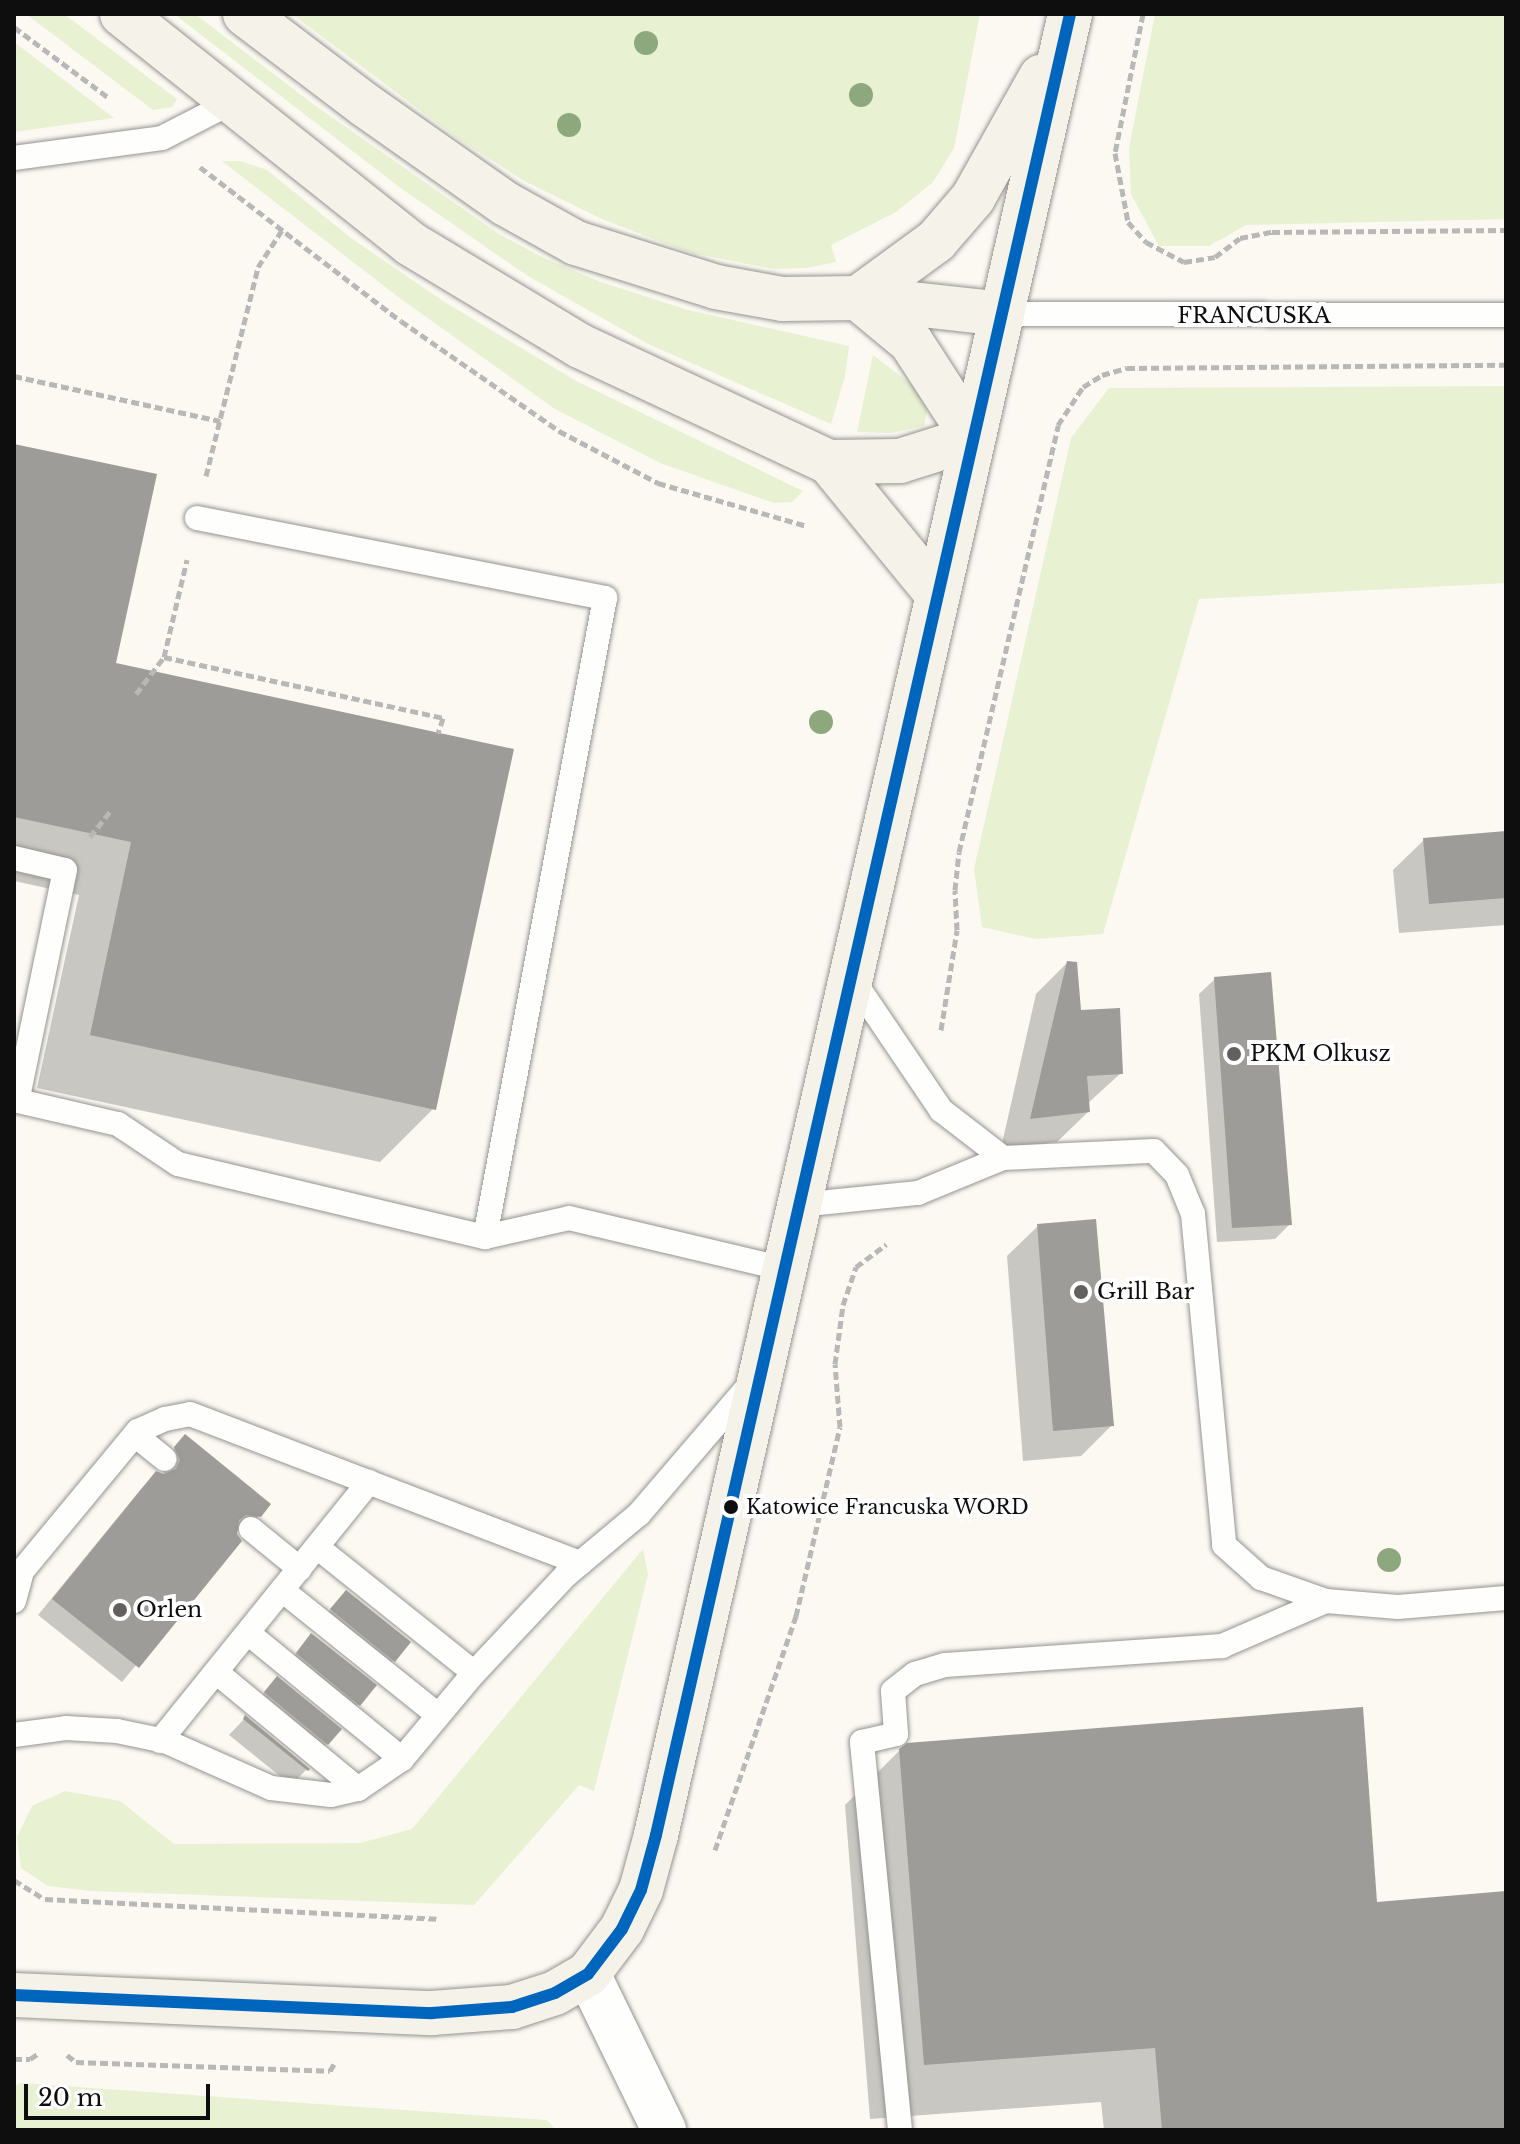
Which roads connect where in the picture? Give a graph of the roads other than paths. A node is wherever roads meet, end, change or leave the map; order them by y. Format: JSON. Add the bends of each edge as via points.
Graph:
{"nodes":[{"id":1,"x":122,"y":14,"type":"edge"},
{"id":2,"x":245,"y":14,"type":"edge"},
{"id":3,"x":1067,"y":23,"type":"edge"},
{"id":4,"x":234,"y":101,"type":"junction"},
{"id":5,"x":14,"y":158,"type":"edge"},
{"id":6,"x":858,"y":298,"type":"junction"},
{"id":7,"x":1002,"y":314,"type":"junction"},
{"id":8,"x":1506,"y":315,"type":"edge"},
{"id":9,"x":973,"y":438,"type":"junction"},
{"id":10,"x":829,"y":462,"type":"junction"},
{"id":11,"x":197,"y":518,"type":"road end"},
{"id":12,"x":938,"y":595,"type":"junction"},
{"id":13,"x":14,"y":858,"type":"edge"},
{"id":14,"x":851,"y":977,"type":"junction"},
{"id":15,"x":16,"y":1100,"type":"edge"},
{"id":16,"x":1003,"y":1158,"type":"junction"},
{"id":17,"x":799,"y":1205,"type":"junction"},
{"id":18,"x":485,"y":1237,"type":"junction"},
{"id":19,"x":784,"y":1269,"type":"junction"},
{"id":20,"x":761,"y":1371,"type":"junction"},
{"id":21,"x":135,"y":1435,"type":"junction"},
{"id":22,"x":165,"y":1459,"type":"dead end"},
{"id":23,"x":369,"y":1482,"type":"junction"},
{"id":24,"x":251,"y":1529,"type":"dead end"},
{"id":25,"x":317,"y":1547,"type":"junction"},
{"id":26,"x":300,"y":1569,"type":"junction"},
{"id":27,"x":573,"y":1569,"type":"junction"},
{"id":28,"x":282,"y":1590,"type":"junction"},
{"id":29,"x":1506,"y":1598,"type":"edge"},
{"id":30,"x":14,"y":1601,"type":"edge"},
{"id":31,"x":1326,"y":1601,"type":"junction"},
{"id":32,"x":248,"y":1633,"type":"junction"},
{"id":33,"x":216,"y":1672,"type":"junction"},
{"id":34,"x":474,"y":1673,"type":"junction"},
{"id":35,"x":438,"y":1715,"type":"junction"},
{"id":36,"x":14,"y":1735,"type":"edge"},
{"id":37,"x":160,"y":1741,"type":"junction"},
{"id":38,"x":402,"y":1759,"type":"junction"},
{"id":39,"x":358,"y":1789,"type":"junction"},
{"id":40,"x":588,"y":1974,"type":"junction"},
{"id":41,"x":14,"y":1995,"type":"edge"},
{"id":42,"x":664,"y":2130,"type":"edge"},
{"id":43,"x":900,"y":2130,"type":"edge"}],
"edges":[{"from":1,"to":4,"type":"street"},
{"from":2,"to":6,"type":"street","via":[[506,204],[576,243],[716,287],[783,299]]},
{"from":3,"to":6,"type":"street","via":[[973,198],[936,241]]},
{"from":3,"to":7,"type":"street"},
{"from":4,"to":5,"type":"lane","via":[[162,138]]},
{"from":4,"to":10,"type":"street","via":[[411,244],[580,346]]},
{"from":6,"to":7,"type":"street"},
{"from":6,"to":9,"type":"street","via":[[911,342]]},
{"from":7,"to":8,"type":"lane","name":"FRANCUSKA"},
{"from":7,"to":9,"type":"street"},
{"from":9,"to":10,"type":"street","via":[[900,461]]},
{"from":9,"to":12,"type":"street"},
{"from":10,"to":12,"type":"street"},
{"from":11,"to":18,"type":"lane","via":[[605,598]]},
{"from":12,"to":14,"type":"street"},
{"from":13,"to":15,"type":"lane","via":[[65,870]]},
{"from":14,"to":16,"type":"lane","via":[[941,1110]]},
{"from":14,"to":17,"type":"street"},
{"from":15,"to":18,"type":"lane","via":[[118,1124],[178,1164]]},
{"from":16,"to":17,"type":"lane","via":[[918,1193]]},
{"from":16,"to":31,"type":"lane","via":[[1154,1151],[1177,1175],[1193,1214],[1224,1545],[1261,1578]]},
{"from":17,"to":19,"type":"street"},
{"from":18,"to":19,"type":"lane","via":[[569,1218]]},
{"from":19,"to":20,"type":"street"},
{"from":20,"to":27,"type":"lane","via":[[639,1514]]},
{"from":20,"to":40,"type":"street","via":[[641,1890],[622,1929]]},
{"from":21,"to":22,"type":"lane"},
{"from":21,"to":23,"type":"lane","via":[[165,1419],[190,1414]]},
{"from":21,"to":30,"type":"lane","via":[[22,1571]]},
{"from":23,"to":25,"type":"lane"},
{"from":23,"to":27,"type":"lane"},
{"from":24,"to":26,"type":"lane"},
{"from":25,"to":26,"type":"lane"},
{"from":25,"to":34,"type":"lane"},
{"from":26,"to":28,"type":"lane"},
{"from":27,"to":34,"type":"lane"},
{"from":28,"to":32,"type":"lane"},
{"from":28,"to":35,"type":"lane"},
{"from":29,"to":31,"type":"lane","via":[[1398,1607]]},
{"from":31,"to":43,"type":"lane","via":[[1222,1646],[945,1665],[915,1674],[893,1691],[896,1734],[862,1742]]},
{"from":32,"to":33,"type":"lane"},
{"from":32,"to":38,"type":"lane"},
{"from":33,"to":37,"type":"lane"},
{"from":33,"to":39,"type":"lane"},
{"from":34,"to":35,"type":"lane"},
{"from":35,"to":38,"type":"lane"},
{"from":36,"to":37,"type":"lane","via":[[66,1728],[117,1731]]},
{"from":37,"to":39,"type":"lane","via":[[271,1788],[331,1795]]},
{"from":38,"to":39,"type":"lane"},
{"from":40,"to":41,"type":"street","via":[[555,1993],[512,2007],[432,2013]]},
{"from":40,"to":42,"type":"street"}]}
